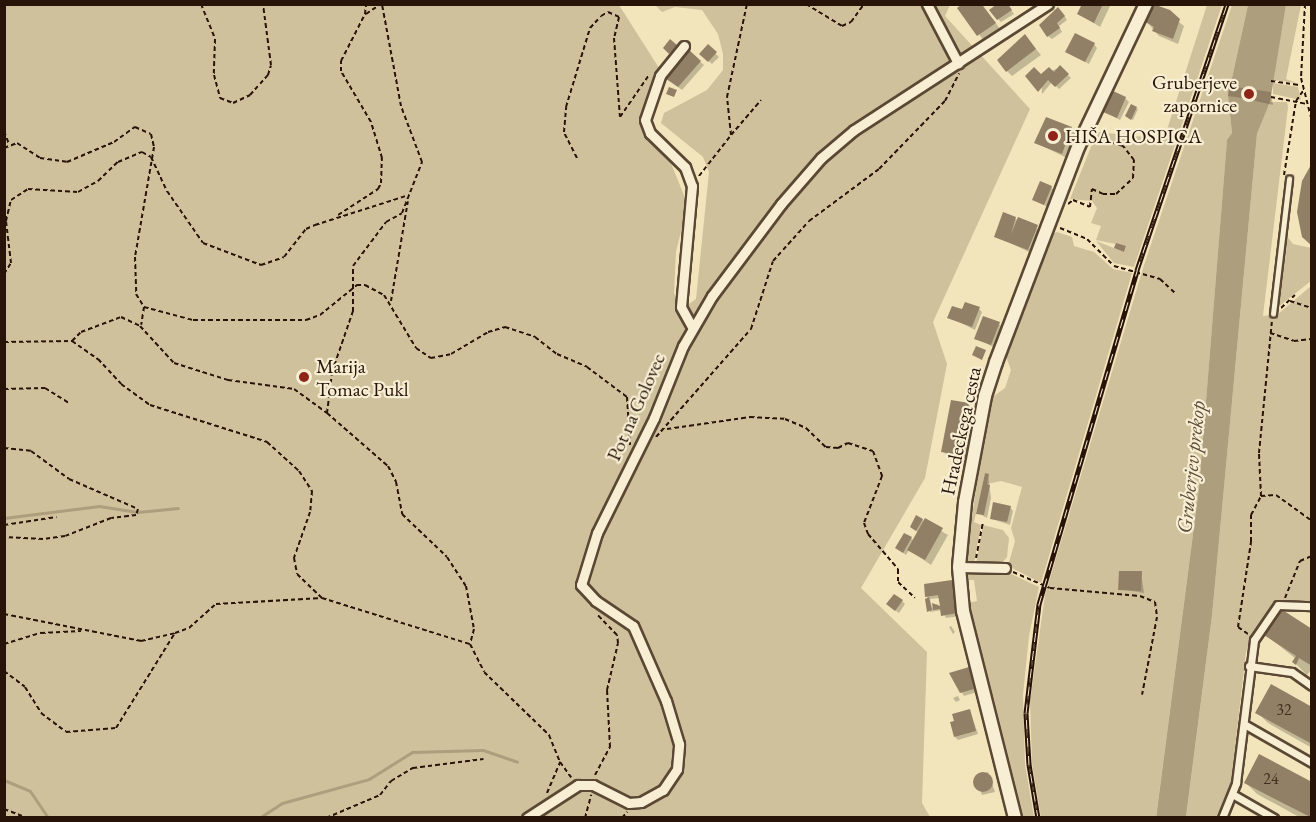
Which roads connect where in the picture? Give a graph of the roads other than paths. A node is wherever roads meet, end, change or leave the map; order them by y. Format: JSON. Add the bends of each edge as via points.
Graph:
{"nodes":[{"id":1,"x":927,"y":4,"type":"edge"},
{"id":2,"x":1048,"y":4,"type":"edge"},
{"id":3,"x":1146,"y":4,"type":"edge"},
{"id":4,"x":684,"y":46,"type":"dead end"},
{"id":5,"x":961,"y":61,"type":"junction"},
{"id":6,"x":1286,"y":179,"type":"road end"},
{"id":7,"x":1273,"y":312,"type":"road end"},
{"id":8,"x":692,"y":327,"type":"junction"},
{"id":9,"x":959,"y":567,"type":"junction"},
{"id":10,"x":1005,"y":568,"type":"road end"},
{"id":11,"x":1311,"y":606,"type":"edge"},
{"id":12,"x":1249,"y":666,"type":"junction"},
{"id":13,"x":1311,"y":686,"type":"edge"},
{"id":14,"x":1244,"y":724,"type":"junction"},
{"id":15,"x":1311,"y":763,"type":"edge"},
{"id":16,"x":1234,"y":795,"type":"junction"},
{"id":17,"x":527,"y":818,"type":"edge"},
{"id":18,"x":1015,"y":818,"type":"edge"},
{"id":19,"x":1222,"y":818,"type":"edge"},
{"id":20,"x":1274,"y":818,"type":"edge"}],
"edges":[{"from":1,"to":5,"type":"street"},
{"from":2,"to":5,"type":"street","name":"Pot na Golovec"},
{"from":3,"to":9,"type":"street","name":"Hradeckega cesta","via":[[1106,84],[1048,224],[985,396],[965,502]]},
{"from":4,"to":8,"type":"street","via":[[660,76],[645,120],[650,133],[685,167],[692,186],[681,307]]},
{"from":5,"to":8,"type":"street","name":"Pot na Golovec","via":[[854,130],[821,158],[744,251]]},
{"from":6,"to":7,"type":"lane"},
{"from":8,"to":17,"type":"street","name":"Pot na Golovec","via":[[597,533],[581,585],[596,601],[633,626],[666,702],[679,744],[674,777],[656,795],[629,803],[593,785],[578,785],[539,806]]},
{"from":9,"to":10,"type":"street"},
{"from":9,"to":18,"type":"street","name":"Hradeckega cesta","via":[[969,639]]},
{"from":11,"to":12,"type":"street","via":[[1283,603],[1269,614],[1255,639]]},
{"from":12,"to":13,"type":"street","via":[[1292,672]]},
{"from":12,"to":14,"type":"street"},
{"from":14,"to":15,"type":"street"},
{"from":14,"to":16,"type":"street"},
{"from":16,"to":19,"type":"street"},
{"from":16,"to":20,"type":"street"}]}
